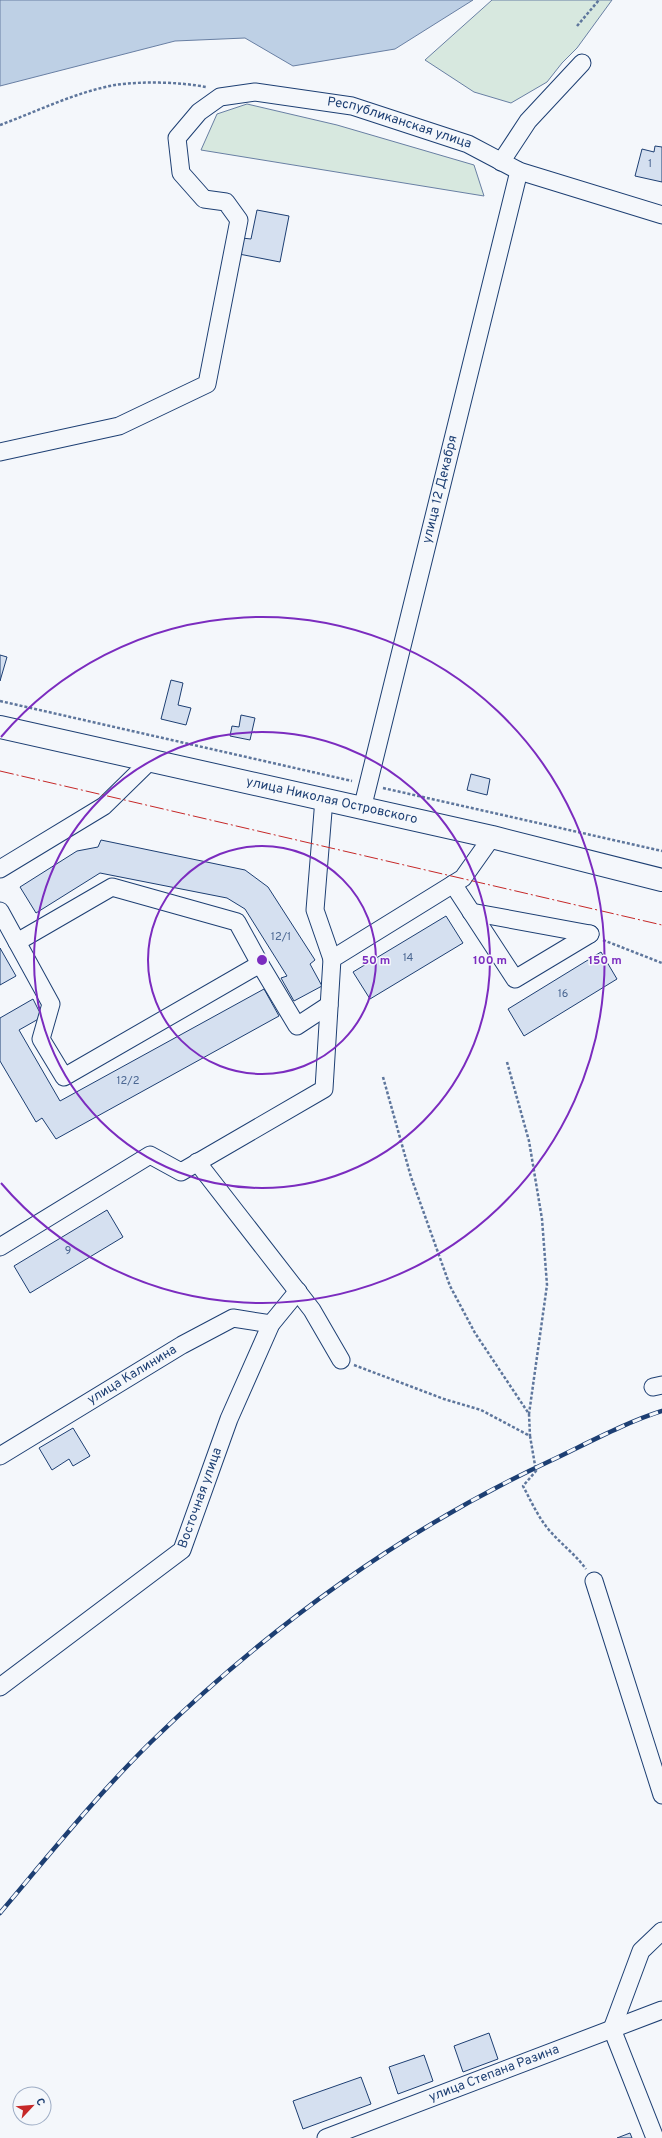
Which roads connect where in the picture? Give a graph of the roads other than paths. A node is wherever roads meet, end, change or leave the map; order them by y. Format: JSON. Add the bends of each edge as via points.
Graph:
{"nodes":[{"id":1,"x":582,"y":63,"type":"dead end"},
{"id":2,"x":501,"y":162,"type":"junction"},
{"id":3,"x":519,"y":171,"type":"junction"},
{"id":4,"x":662,"y":215,"type":"edge"},
{"id":5,"x":0,"y":452,"type":"edge"},
{"id":6,"x":0,"y":727,"type":"edge"},
{"id":7,"x":151,"y":760,"type":"junction"},
{"id":8,"x":324,"y":799,"type":"junction"},
{"id":9,"x":362,"y":809,"type":"junction"},
{"id":10,"x":492,"y":837,"type":"junction"},
{"id":11,"x":0,"y":869,"type":"edge"},
{"id":12,"x":662,"y":880,"type":"edge"},
{"id":13,"x":454,"y":884,"type":"junction"},
{"id":14,"x":0,"y":911,"type":"edge"},
{"id":15,"x":471,"y":912,"type":"junction"},
{"id":16,"x":17,"y":942,"type":"junction"},
{"id":17,"x":332,"y":959,"type":"junction"},
{"id":18,"x":260,"y":964,"type":"junction"},
{"id":19,"x":330,"y":1005,"type":"junction"},
{"id":20,"x":197,"y":1162,"type":"junction"},
{"id":21,"x":0,"y":1247,"type":"edge"},
{"id":22,"x":298,"y":1291,"type":"junction"},
{"id":23,"x":271,"y":1324,"type":"junction"},
{"id":24,"x":341,"y":1360,"type":"road end"},
{"id":25,"x":0,"y":1456,"type":"edge"},
{"id":26,"x":594,"y":1581,"type":"road end"},
{"id":27,"x":0,"y":1687,"type":"edge"},
{"id":28,"x":662,"y":1795,"type":"edge"},
{"id":29,"x":662,"y":1930,"type":"edge"},
{"id":30,"x":662,"y":2010,"type":"edge"},
{"id":31,"x":612,"y":2029,"type":"junction"},
{"id":32,"x":326,"y":2138,"type":"edge"},
{"id":33,"x":655,"y":2138,"type":"edge"}],
"edges":[{"from":1,"to":2,"type":"street","via":[[528,121]]},
{"from":2,"to":3,"type":"street","name":"Республиканская улица"},
{"from":2,"to":5,"type":"street","name":"Республиканская улица","via":[[468,144],[352,106],[254,92],[220,97],[199,112],[177,138],[181,173],[204,199],[226,202],[239,220],[207,384],[119,426]]},
{"from":3,"to":4,"type":"street","name":"Республиканская улица"},
{"from":3,"to":9,"type":"street","name":"улица 12 Декабря"},
{"from":6,"to":7,"type":"main road","name":"улица Николая Островского"},
{"from":7,"to":8,"type":"main road","name":"улица Николая Островского"},
{"from":7,"to":11,"type":"street","via":[[104,806]]},
{"from":8,"to":9,"type":"main road","name":"улица Николая Островского"},
{"from":8,"to":17,"type":"street","via":[[314,910]]},
{"from":9,"to":10,"type":"main road","name":"улица Николая Островского"},
{"from":10,"to":12,"type":"main road","name":"улица Николая Островского"},
{"from":10,"to":13,"type":"street","via":[[463,878]]},
{"from":13,"to":15,"type":"street"},
{"from":13,"to":17,"type":"street"},
{"from":14,"to":16,"type":"street"},
{"from":15,"to":15,"type":"street","via":[[515,979],[590,934]]},
{"from":16,"to":18,"type":"street","via":[[112,887],[236,922]]},
{"from":16,"to":18,"type":"street","via":[[51,1004],[41,1039],[64,1077]]},
{"from":17,"to":19,"type":"street"},
{"from":18,"to":19,"type":"street","via":[[297,1026]]},
{"from":19,"to":20,"type":"street","via":[[324,1089]]},
{"from":20,"to":21,"type":"street","via":[[181,1172],[150,1155]]},
{"from":20,"to":22,"type":"street"},
{"from":22,"to":23,"type":"street","name":"Восточная улица"},
{"from":22,"to":24,"type":"street"},
{"from":23,"to":25,"type":"street","name":"улица Калинина","via":[[233,1318],[182,1345]]},
{"from":23,"to":27,"type":"street","name":"Восточная улица","via":[[229,1419],[182,1550]]},
{"from":26,"to":28,"type":"street"},
{"from":29,"to":31,"type":"street","via":[[641,1951]]},
{"from":30,"to":31,"type":"street","name":"улица Степана Разина"},
{"from":31,"to":32,"type":"street","name":"улица Степана Разина"},
{"from":31,"to":33,"type":"street"}]}
